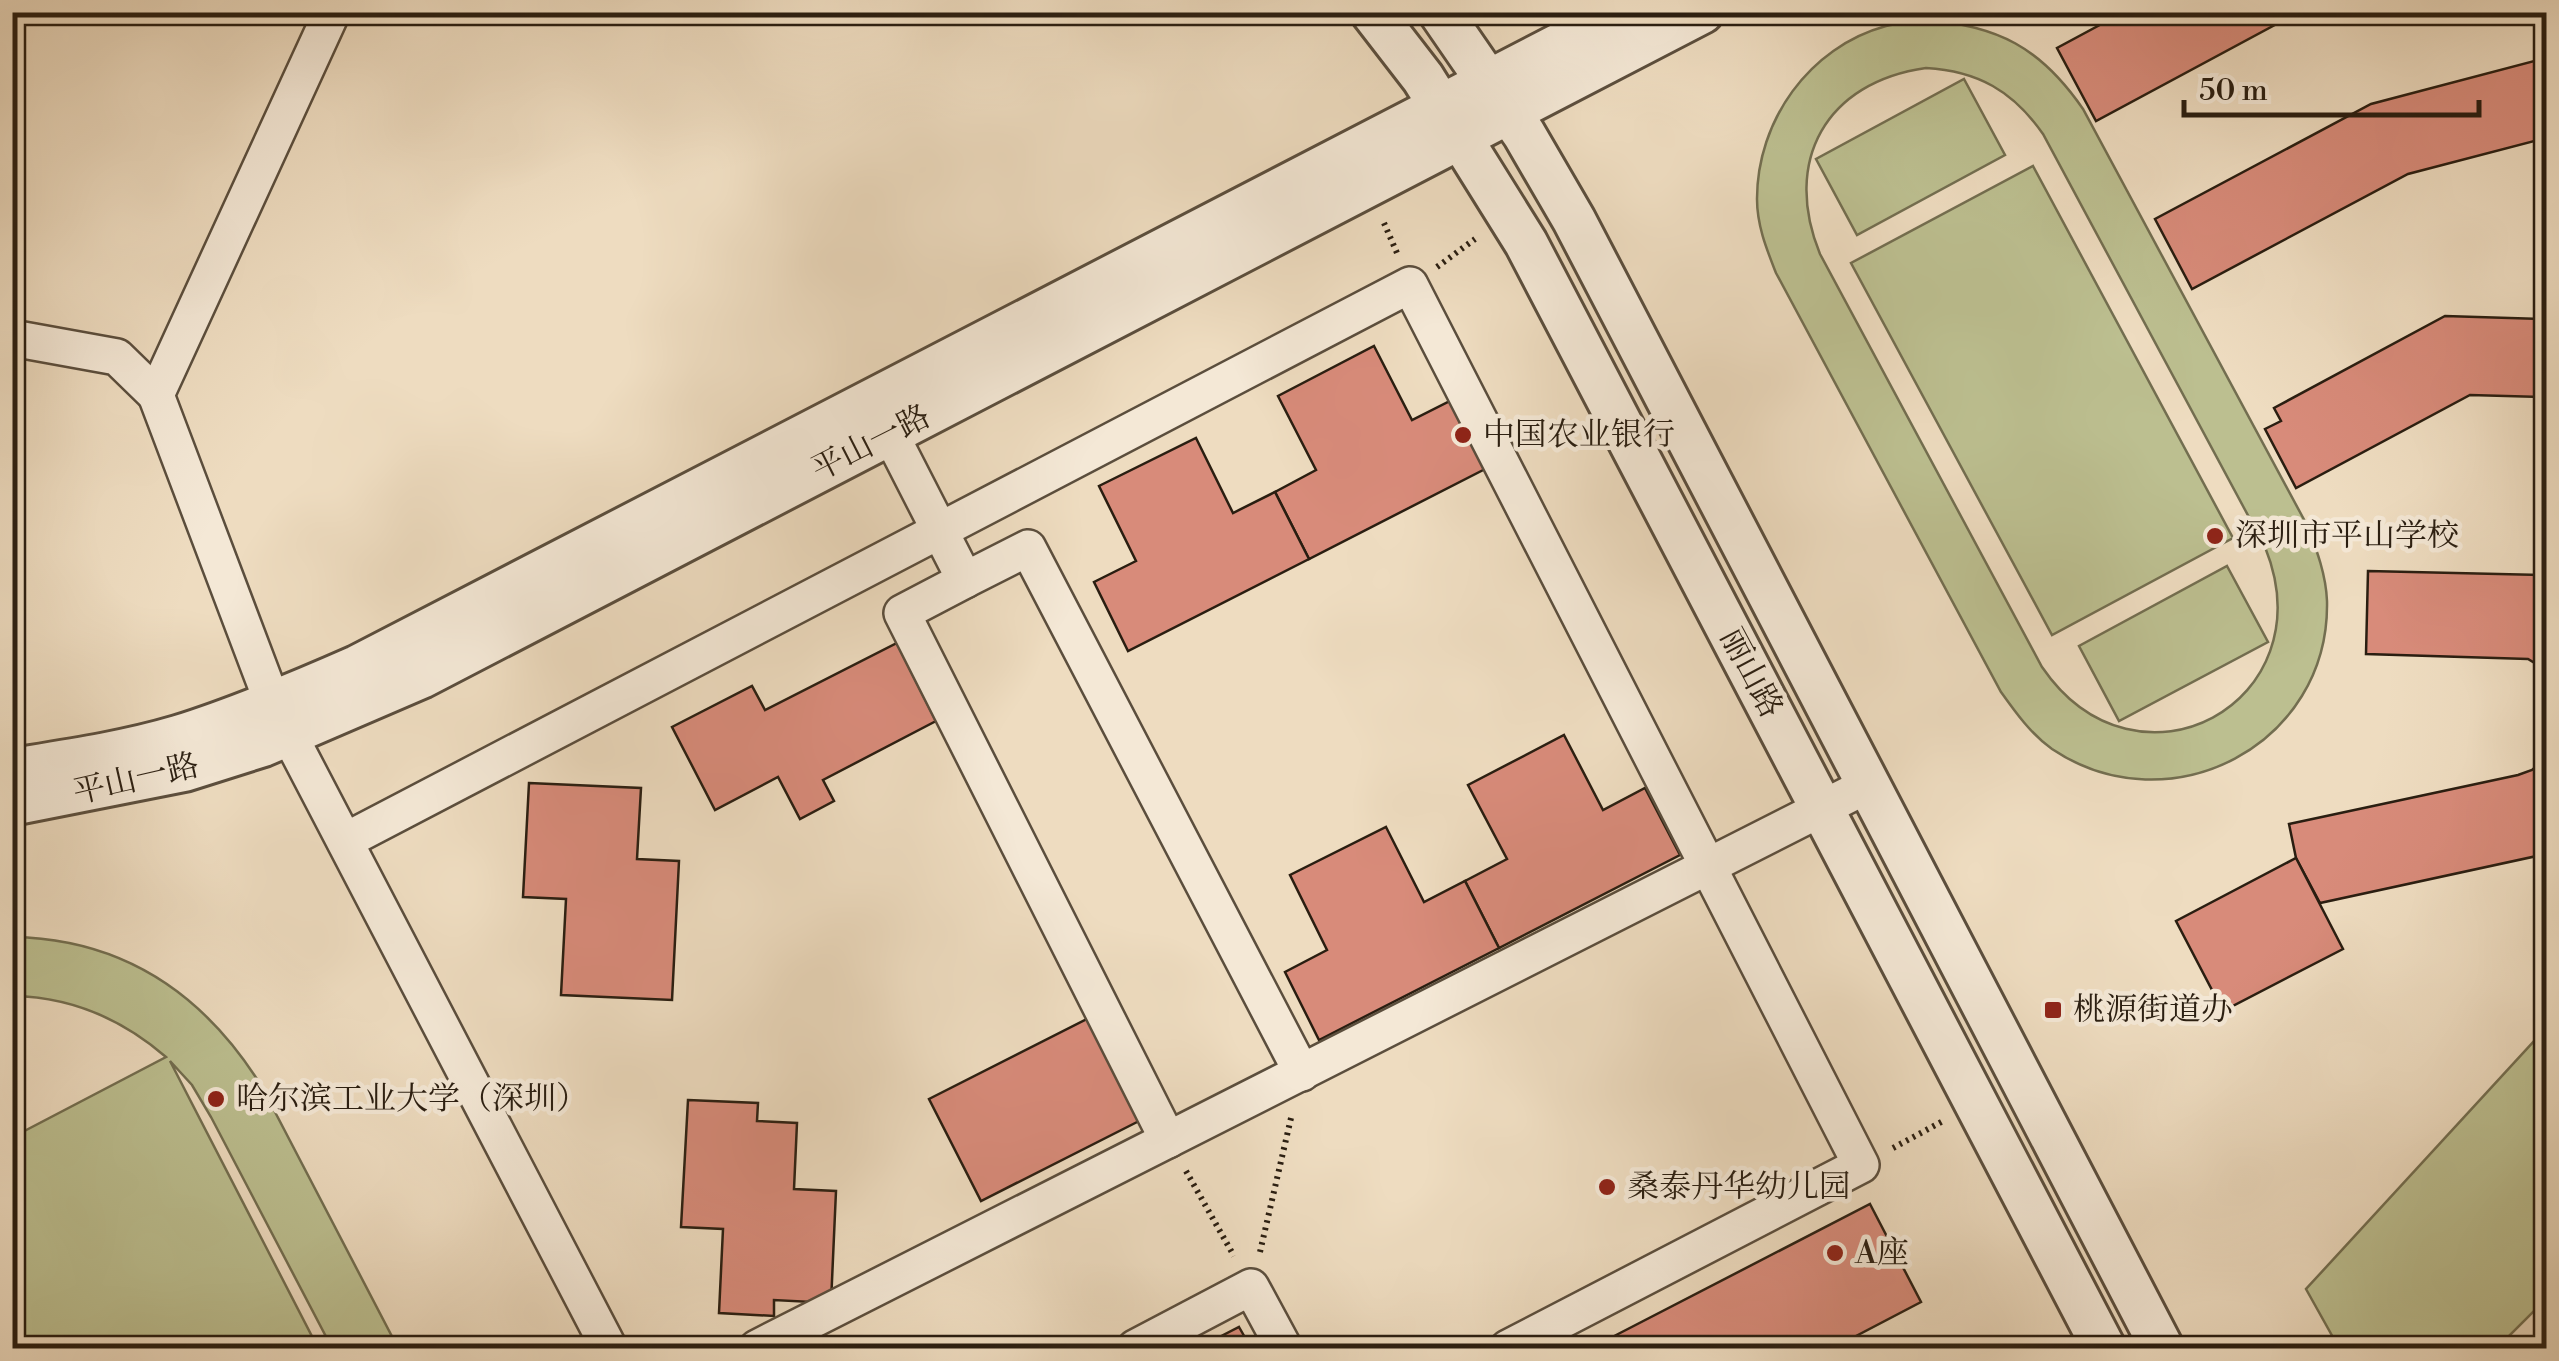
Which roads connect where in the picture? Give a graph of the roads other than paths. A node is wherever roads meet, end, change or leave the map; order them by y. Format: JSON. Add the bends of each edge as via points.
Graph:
{"nodes":[{"id":1,"x":332,"y":12,"type":"edge"},
{"id":2,"x":1372,"y":12,"type":"edge"},
{"id":3,"x":1440,"y":12,"type":"edge"},
{"id":4,"x":1623,"y":12,"type":"edge"},
{"id":5,"x":1702,"y":12,"type":"edge"},
{"id":6,"x":1500,"y":97,"type":"junction"},
{"id":7,"x":1451,"y":122,"type":"junction"},
{"id":8,"x":12,"y":338,"type":"edge"},
{"id":9,"x":156,"y":395,"type":"junction"},
{"id":10,"x":882,"y":417,"type":"junction"},
{"id":11,"x":940,"y":531,"type":"junction"},
{"id":12,"x":965,"y":580,"type":"junction"},
{"id":13,"x":280,"y":719,"type":"junction"},
{"id":14,"x":12,"y":770,"type":"edge"},
{"id":15,"x":1868,"y":785,"type":"junction"},
{"id":16,"x":12,"y":804,"type":"edge"},
{"id":17,"x":1822,"y":809,"type":"junction"},
{"id":18,"x":345,"y":841,"type":"junction"},
{"id":19,"x":1708,"y":866,"type":"junction"},
{"id":20,"x":1302,"y":1073,"type":"junction"},
{"id":21,"x":1168,"y":1140,"type":"junction"},
{"id":22,"x":609,"y":1348,"type":"edge"},
{"id":23,"x":756,"y":1348,"type":"edge"},
{"id":24,"x":1136,"y":1348,"type":"edge"},
{"id":25,"x":1284,"y":1348,"type":"edge"},
{"id":26,"x":1508,"y":1348,"type":"edge"},
{"id":27,"x":2104,"y":1348,"type":"edge"},
{"id":28,"x":2162,"y":1348,"type":"edge"}],
"edges":[{"from":1,"to":9,"type":"street"},
{"from":2,"to":7,"type":"street","name":"丽山路"},
{"from":3,"to":6,"type":"street","name":"丽山路"},
{"from":4,"to":6,"type":"street","name":"平山一路"},
{"from":5,"to":6,"type":"street","name":"平山一路"},
{"from":6,"to":7,"type":"street","name":"平山一路"},
{"from":6,"to":15,"type":"street","name":"丽山路","via":[[1574,220]]},
{"from":7,"to":10,"type":"street","name":"平山一路"},
{"from":7,"to":10,"type":"street","name":"平山一路","via":[[1368,185]]},
{"from":7,"to":17,"type":"street","name":"丽山路","via":[[1509,216]]},
{"from":8,"to":9,"type":"street","via":[[117,357]]},
{"from":9,"to":13,"type":"street"},
{"from":10,"to":11,"type":"street"},
{"from":10,"to":13,"type":"street","name":"平山一路","via":[[357,667]]},
{"from":11,"to":12,"type":"street"},
{"from":11,"to":18,"type":"street"},
{"from":11,"to":19,"type":"street","via":[[1410,285]]},
{"from":12,"to":20,"type":"street","via":[[1028,548]]},
{"from":12,"to":21,"type":"street","via":[[902,613]]},
{"from":13,"to":14,"type":"street","name":"平山一路"},
{"from":13,"to":16,"type":"street","name":"平山一路","via":[[184,770]]},
{"from":13,"to":18,"type":"street"},
{"from":15,"to":17,"type":"street"},
{"from":15,"to":28,"type":"street","name":"丽山路"},
{"from":17,"to":19,"type":"street"},
{"from":17,"to":27,"type":"street","name":"丽山路"},
{"from":18,"to":22,"type":"street"},
{"from":19,"to":20,"type":"street"},
{"from":19,"to":26,"type":"street","via":[[1860,1165]]},
{"from":20,"to":21,"type":"street"},
{"from":21,"to":23,"type":"street"},
{"from":24,"to":25,"type":"street","via":[[1251,1287]]}]}
